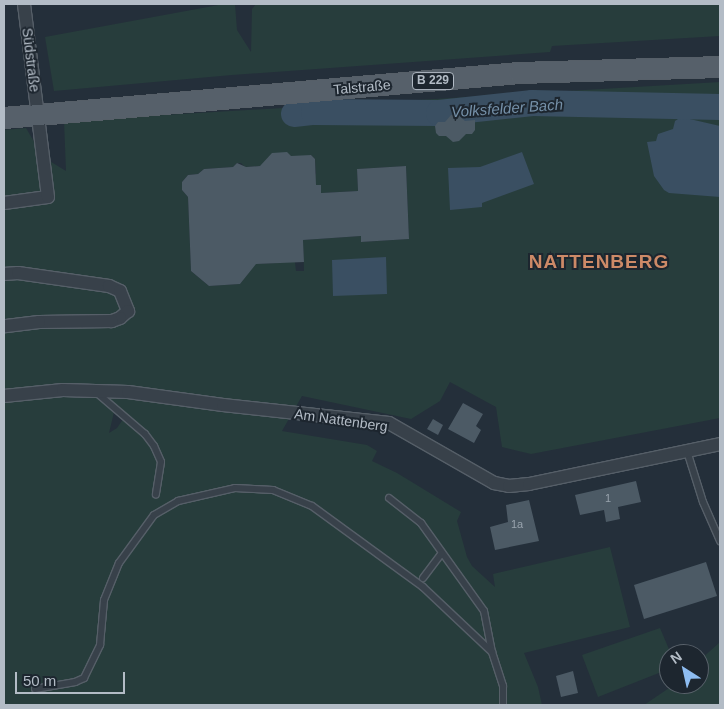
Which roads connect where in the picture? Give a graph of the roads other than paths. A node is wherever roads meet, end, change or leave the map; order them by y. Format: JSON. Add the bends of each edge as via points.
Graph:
{"nodes":[{"id":1,"x":24,"y":4,"type":"edge"},
{"id":2,"x":720,"y":67,"type":"edge"},
{"id":3,"x":38,"y":116,"type":"junction"},
{"id":4,"x":4,"y":118,"type":"edge"},
{"id":5,"x":4,"y":203,"type":"edge"},
{"id":6,"x":4,"y":274,"type":"edge"},
{"id":7,"x":4,"y":326,"type":"edge"},
{"id":8,"x":94,"y":391,"type":"junction"},
{"id":9,"x":4,"y":396,"type":"edge"},
{"id":10,"x":720,"y":444,"type":"edge"},
{"id":11,"x":687,"y":450,"type":"junction"},
{"id":12,"x":156,"y":495,"type":"dead end"},
{"id":13,"x":389,"y":498,"type":"dead end"},
{"id":14,"x":720,"y":541,"type":"edge"},
{"id":15,"x":442,"y":553,"type":"junction"},
{"id":16,"x":423,"y":578,"type":"dead end"},
{"id":17,"x":492,"y":652,"type":"junction"},
{"id":18,"x":35,"y":689,"type":"dead end"},
{"id":19,"x":503,"y":705,"type":"edge"}],
"edges":[{"from":1,"to":3,"type":"street","name":"Südstraße"},
{"from":2,"to":3,"type":"main road","name":"Talstraße","number":"B 229","via":[[519,73]]},
{"from":3,"to":4,"type":"main road","name":"Talstraße","number":"B 229"},
{"from":3,"to":5,"type":"street","via":[[48,197]]},
{"from":6,"to":7,"type":"street","via":[[18,273],[108,286],[120,291],[128,311],[112,321]]},
{"from":8,"to":9,"type":"street","name":"Am Nattenberg","via":[[64,390]]},
{"from":8,"to":11,"type":"street","name":"Am Nattenberg","via":[[128,392],[389,423],[494,483],[509,486]]},
{"from":8,"to":12,"type":"lane","via":[[145,434],[154,446],[161,462]]},
{"from":10,"to":11,"type":"street","name":"Am Nattenberg"},
{"from":11,"to":14,"type":"lane","via":[[703,502]]},
{"from":13,"to":15,"type":"lane","via":[[421,523]]},
{"from":15,"to":16,"type":"lane"},
{"from":15,"to":17,"type":"lane","via":[[484,611]]},
{"from":17,"to":18,"type":"lane","via":[[423,587],[312,506],[273,490],[235,488],[178,501],[154,515],[119,563],[104,600],[100,645],[84,678]]},
{"from":17,"to":19,"type":"lane","via":[[503,686]]}]}
